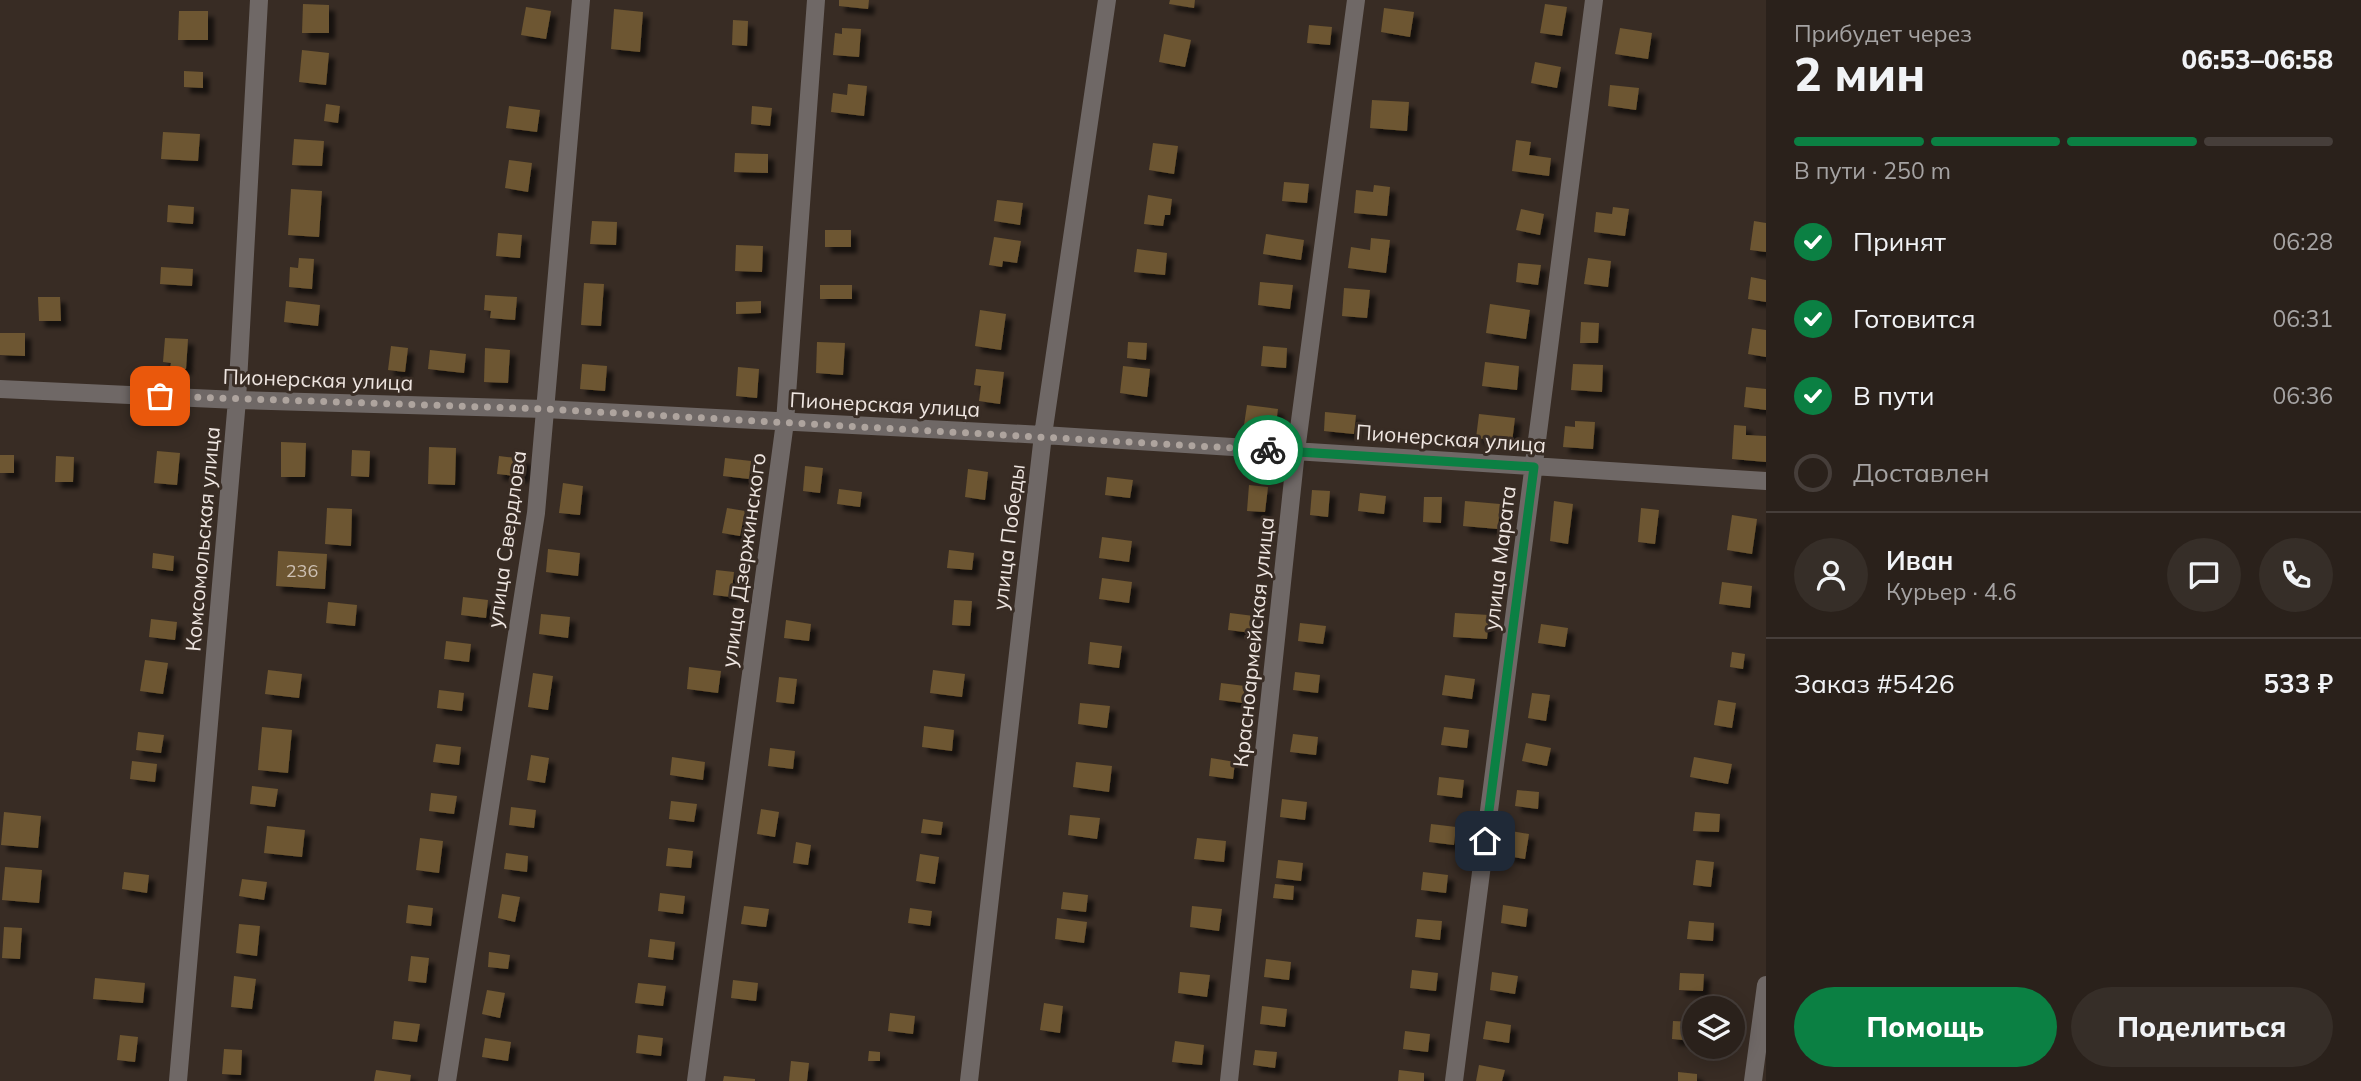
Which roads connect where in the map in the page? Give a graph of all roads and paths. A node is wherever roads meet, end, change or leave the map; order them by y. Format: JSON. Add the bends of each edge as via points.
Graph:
{"nodes":[{"id":1,"x":259,"y":0,"type":"edge"},
{"id":2,"x":581,"y":0,"type":"edge"},
{"id":3,"x":817,"y":0,"type":"edge"},
{"id":4,"x":1107,"y":0,"type":"edge"},
{"id":5,"x":1356,"y":0,"type":"edge"},
{"id":6,"x":1594,"y":0,"type":"edge"},
{"id":7,"x":0,"y":389,"type":"edge"},
{"id":8,"x":237,"y":400,"type":"junction"},
{"id":9,"x":545,"y":409,"type":"junction"},
{"id":10,"x":785,"y":422,"type":"junction"},
{"id":11,"x":1043,"y":435,"type":"junction"},
{"id":12,"x":1296,"y":452,"type":"junction"},
{"id":13,"x":1534,"y":467,"type":"junction"},
{"id":14,"x":1766,"y":481,"type":"edge"},
{"id":15,"x":1766,"y":985,"type":"edge"},
{"id":16,"x":178,"y":1081,"type":"edge"},
{"id":17,"x":447,"y":1081,"type":"edge"},
{"id":18,"x":696,"y":1081,"type":"edge"},
{"id":19,"x":969,"y":1081,"type":"edge"},
{"id":20,"x":1229,"y":1081,"type":"edge"},
{"id":21,"x":1454,"y":1081,"type":"edge"},
{"id":22,"x":1753,"y":1081,"type":"edge"}],
"edges":[{"from":1,"to":8,"type":"street","name":"Комсомольская улица"},
{"from":2,"to":9,"type":"street","name":"улица Свердлова"},
{"from":3,"to":10,"type":"street","name":"улица Дзержинского"},
{"from":4,"to":11,"type":"street","name":"улица Победы"},
{"from":5,"to":12,"type":"street","name":"Красноармейская улица"},
{"from":6,"to":13,"type":"street","name":"улица Марата"},
{"from":7,"to":8,"type":"street","name":"Пионерская улица"},
{"from":8,"to":9,"type":"street","name":"Пионерская улица"},
{"from":8,"to":16,"type":"street","name":"Комсомольская улица"},
{"from":9,"to":10,"type":"street","name":"Пионерская улица"},
{"from":9,"to":17,"type":"street","name":"улица Свердлова","via":[[536,513]]},
{"from":10,"to":11,"type":"street","name":"Пионерская улица"},
{"from":10,"to":18,"type":"street","name":"улица Дзержинского"},
{"from":11,"to":12,"type":"street","name":"Пионерская улица"},
{"from":11,"to":19,"type":"street","name":"улица Победы"},
{"from":12,"to":13,"type":"street","name":"Пионерская улица"},
{"from":12,"to":20,"type":"street","name":"Красноармейская улица"},
{"from":13,"to":14,"type":"street","name":"Пионерская улица"},
{"from":13,"to":21,"type":"street","name":"улица Марата"},
{"from":15,"to":22,"type":"street"}]}
